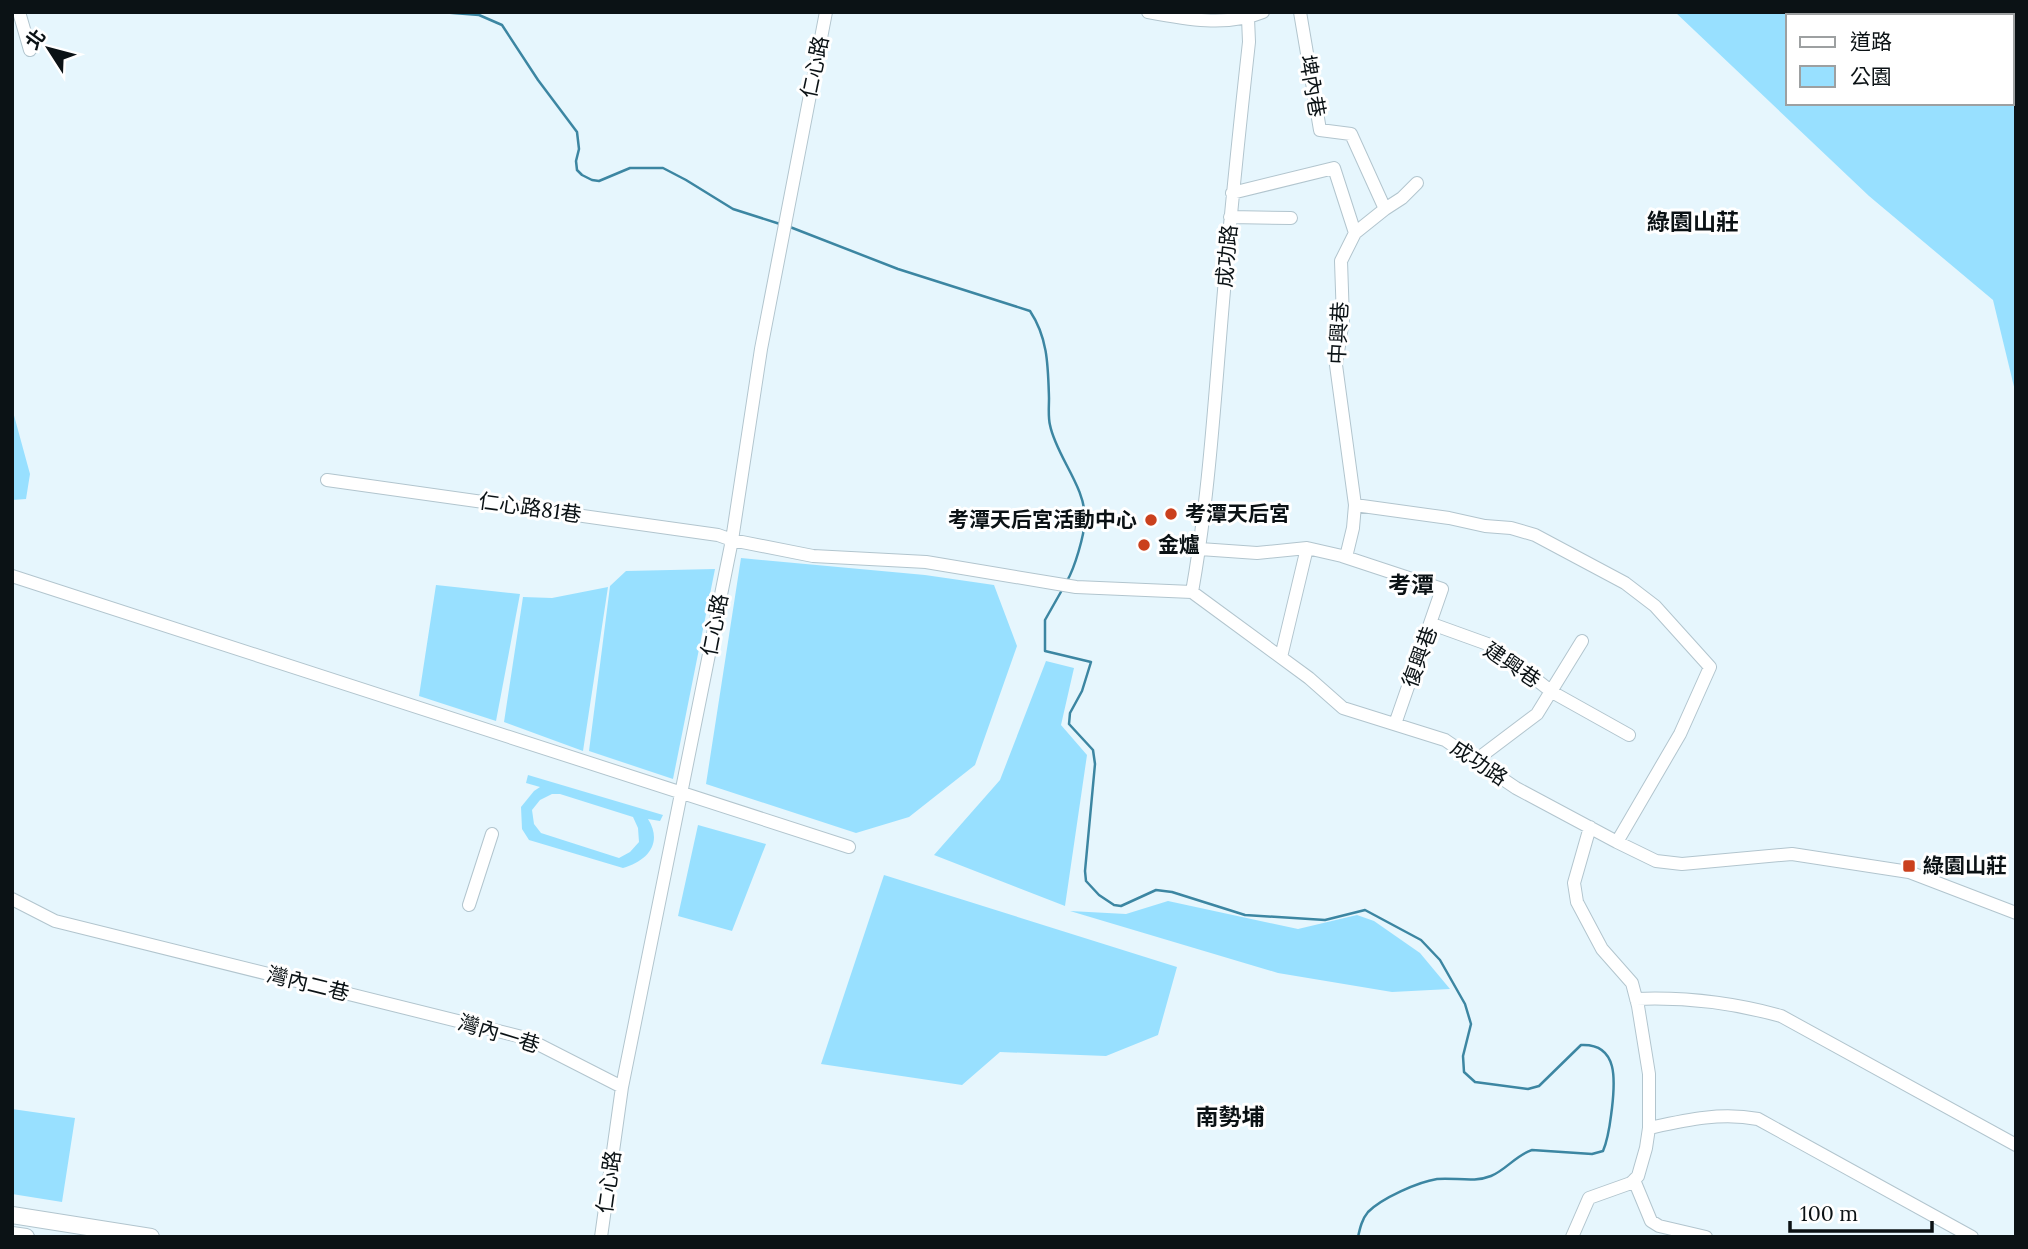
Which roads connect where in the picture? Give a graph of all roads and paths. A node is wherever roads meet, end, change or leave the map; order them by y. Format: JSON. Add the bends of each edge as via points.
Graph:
{"nodes":[{"id":1,"x":19,"y":12,"type":"edge"},
{"id":2,"x":826,"y":12,"type":"edge"},
{"id":3,"x":1148,"y":12,"type":"edge"},
{"id":4,"x":1263,"y":12,"type":"edge"},
{"id":5,"x":1300,"y":12,"type":"edge"},
{"id":6,"x":1225,"y":16,"type":"edge"},
{"id":7,"x":1248,"y":18,"type":"junction"},
{"id":8,"x":30,"y":50,"type":"dead end"},
{"id":9,"x":1418,"y":183,"type":"dead end"},
{"id":10,"x":1232,"y":193,"type":"junction"},
{"id":11,"x":1385,"y":209,"type":"junction"},
{"id":12,"x":1230,"y":217,"type":"junction"},
{"id":13,"x":1291,"y":218,"type":"dead end"},
{"id":14,"x":1355,"y":233,"type":"junction"},
{"id":15,"x":327,"y":480,"type":"dead end"},
{"id":16,"x":1354,"y":505,"type":"junction"},
{"id":17,"x":732,"y":540,"type":"junction"},
{"id":18,"x":1307,"y":548,"type":"junction"},
{"id":19,"x":1200,"y":549,"type":"junction"},
{"id":20,"x":1346,"y":557,"type":"junction"},
{"id":21,"x":12,"y":576,"type":"edge"},
{"id":22,"x":1192,"y":592,"type":"junction"},
{"id":23,"x":1432,"y":624,"type":"junction"},
{"id":24,"x":1582,"y":641,"type":"dead end"},
{"id":25,"x":1281,"y":657,"type":"junction"},
{"id":26,"x":1552,"y":692,"type":"junction"},
{"id":27,"x":1395,"y":724,"type":"junction"},
{"id":28,"x":1629,"y":735,"type":"dead end"},
{"id":29,"x":1476,"y":760,"type":"junction"},
{"id":30,"x":681,"y":792,"type":"junction"},
{"id":31,"x":1590,"y":827,"type":"junction"},
{"id":32,"x":492,"y":834,"type":"dead end"},
{"id":33,"x":1617,"y":842,"type":"junction"},
{"id":34,"x":849,"y":847,"type":"dead end"},
{"id":35,"x":12,"y":899,"type":"edge"},
{"id":36,"x":469,"y":905,"type":"dead end"},
{"id":37,"x":2016,"y":912,"type":"edge"},
{"id":38,"x":370,"y":999,"type":"joint"},
{"id":39,"x":1636,"y":999,"type":"junction"},
{"id":40,"x":622,"y":1087,"type":"junction"},
{"id":41,"x":1649,"y":1128,"type":"junction"},
{"id":42,"x":2016,"y":1145,"type":"edge"},
{"id":43,"x":1634,"y":1180,"type":"junction"},
{"id":44,"x":12,"y":1215,"type":"edge"},
{"id":45,"x":12,"y":1235,"type":"edge"},
{"id":46,"x":26,"y":1237,"type":"edge"},
{"id":47,"x":151,"y":1237,"type":"edge"},
{"id":48,"x":601,"y":1237,"type":"edge"},
{"id":49,"x":1572,"y":1237,"type":"edge"},
{"id":50,"x":1706,"y":1237,"type":"edge"},
{"id":51,"x":1972,"y":1237,"type":"edge"}],
"edges":[{"from":1,"to":8,"type":"street"},
{"from":2,"to":17,"type":"street","name":"仁心路","via":[[761,349]]},
{"from":3,"to":6,"type":"street","via":[[1198,20]]},
{"from":4,"to":7,"type":"street"},
{"from":5,"to":11,"type":"street","name":"埤內巷","via":[[1320,130],[1351,134]]},
{"from":6,"to":7,"type":"street"},
{"from":7,"to":10,"type":"street","name":"成功路"},
{"from":9,"to":11,"type":"street","name":"中興巷"},
{"from":10,"to":12,"type":"street","name":"成功路"},
{"from":10,"to":14,"type":"street","via":[[1334,167]]},
{"from":11,"to":14,"type":"street","name":"中興巷"},
{"from":12,"to":13,"type":"street"},
{"from":12,"to":19,"type":"street","name":"成功路"},
{"from":14,"to":16,"type":"street","name":"中興巷","via":[[1341,261],[1343,320],[1336,365]]},
{"from":15,"to":17,"type":"street","name":"仁心路81巷"},
{"from":16,"to":20,"type":"street","name":"中興巷"},
{"from":16,"to":33,"type":"street","via":[[1535,535],[1625,583],[1655,606],[1710,667],[1680,734]]},
{"from":17,"to":22,"type":"street","via":[[813,556],[926,562],[1076,587]]},
{"from":17,"to":30,"type":"street","name":"仁心路"},
{"from":18,"to":19,"type":"street","via":[[1257,553]]},
{"from":18,"to":20,"type":"street"},
{"from":18,"to":25,"type":"street"},
{"from":19,"to":22,"type":"street","name":"成功路"},
{"from":20,"to":23,"type":"street","name":"復興巷","via":[[1442,589]]},
{"from":21,"to":30,"type":"street"},
{"from":22,"to":25,"type":"street","name":"成功路"},
{"from":23,"to":26,"type":"street","name":"建興巷","via":[[1493,646]]},
{"from":23,"to":27,"type":"street","name":"復興巷"},
{"from":24,"to":26,"type":"street","name":"建興巷"},
{"from":25,"to":27,"type":"street","name":"成功路","via":[[1343,708]]},
{"from":26,"to":28,"type":"street","name":"建興巷"},
{"from":26,"to":29,"type":"street","name":"建興巷","via":[[1537,714]]},
{"from":27,"to":29,"type":"street","name":"成功路","via":[[1445,740]]},
{"from":29,"to":31,"type":"street","name":"成功路","via":[[1517,789]]},
{"from":30,"to":34,"type":"street"},
{"from":30,"to":40,"type":"street","name":"仁心路"},
{"from":31,"to":33,"type":"street","name":"成功路"},
{"from":31,"to":39,"type":"street","via":[[1574,883],[1577,902],[1602,949],[1632,983]]},
{"from":32,"to":36,"type":"street"},
{"from":33,"to":37,"type":"street","name":"成功路","via":[[1656,860],[1682,864],[1792,854],[1909,872]]},
{"from":35,"to":38,"type":"street","name":"灣內二巷","via":[[55,921]]},
{"from":38,"to":40,"type":"street","name":"灣內一巷","via":[[526,1038]]},
{"from":39,"to":41,"type":"street","via":[[1649,1074]]},
{"from":39,"to":42,"type":"street","via":[[1740,1005],[1781,1016]]},
{"from":40,"to":48,"type":"street","name":"仁心路"},
{"from":41,"to":43,"type":"street","via":[[1647,1148]]},
{"from":41,"to":51,"type":"street","via":[[1734,1114],[1758,1119]]},
{"from":43,"to":49,"type":"street","via":[[1589,1198]]},
{"from":43,"to":50,"type":"street","via":[[1651,1221]]},
{"from":44,"to":47,"type":"main road"},
{"from":45,"to":46,"type":"main road"}]}
